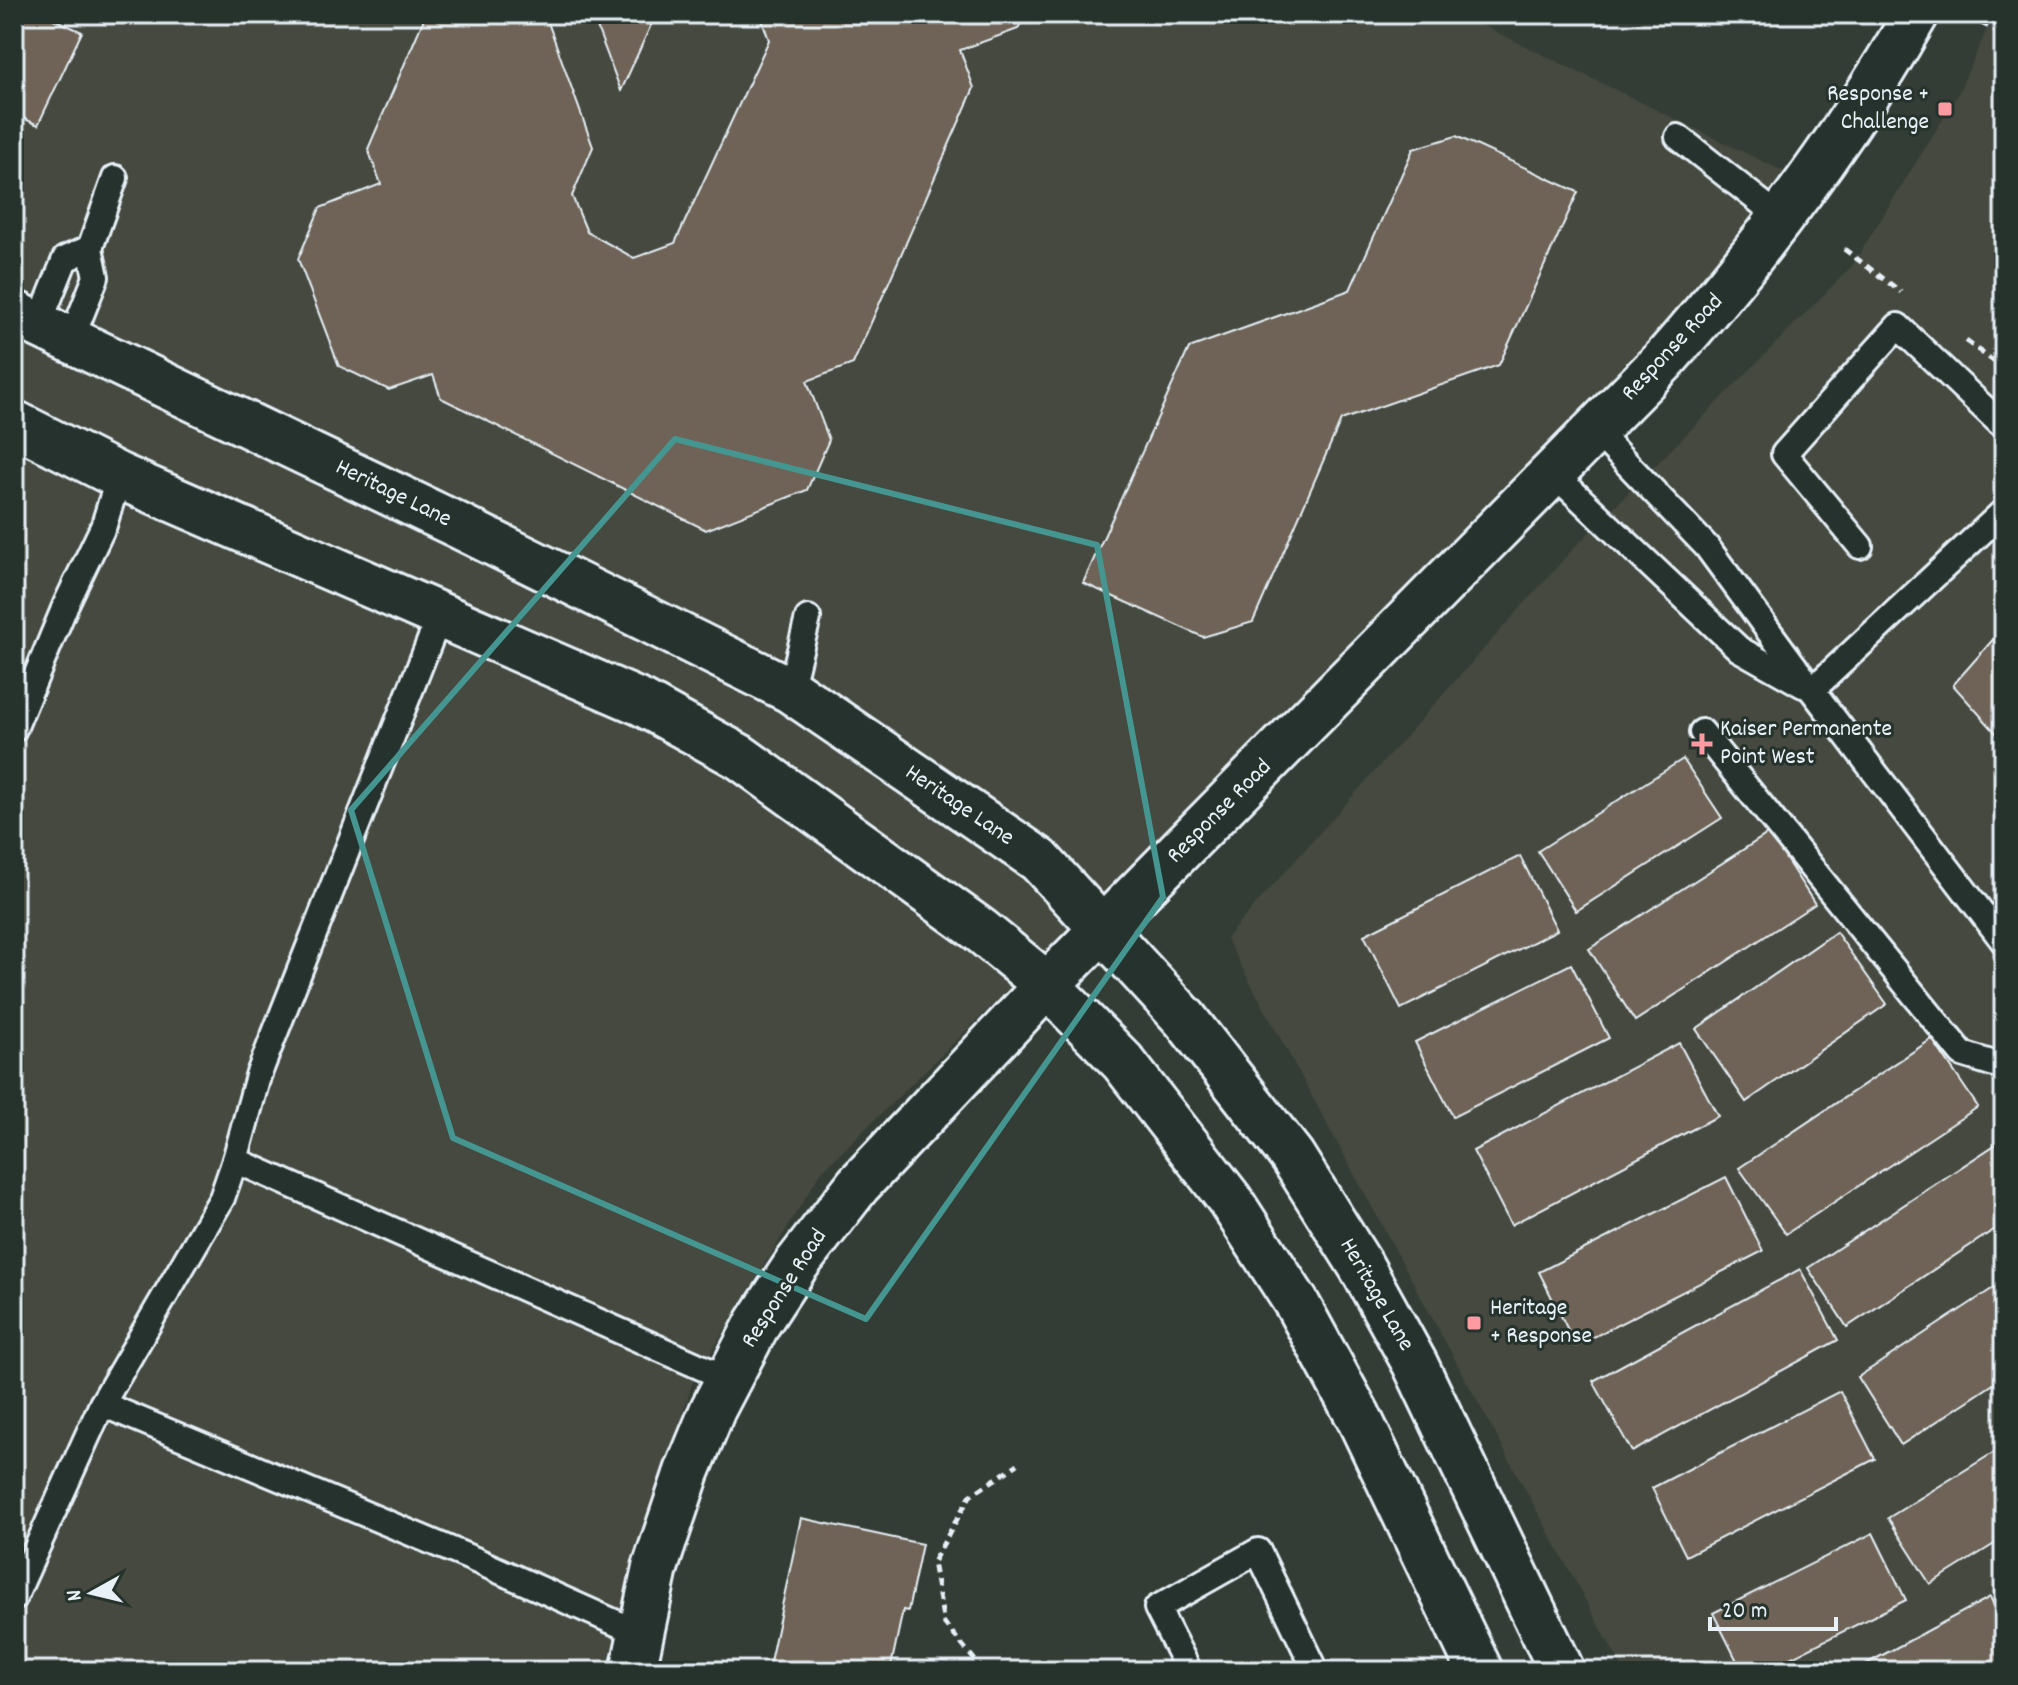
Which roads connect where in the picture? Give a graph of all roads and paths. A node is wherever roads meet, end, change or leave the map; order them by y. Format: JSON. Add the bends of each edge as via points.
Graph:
{"nodes":[{"id":1,"x":1916,"y":14,"type":"edge"},
{"id":2,"x":1981,"y":23,"type":"dead end"},
{"id":3,"x":2004,"y":34,"type":"edge"},
{"id":4,"x":1678,"y":137,"type":"dead end"},
{"id":5,"x":115,"y":178,"type":"dead end"},
{"id":6,"x":1782,"y":219,"type":"junction"},
{"id":7,"x":90,"y":248,"type":"junction"},
{"id":8,"x":41,"y":326,"type":"edge"},
{"id":9,"x":14,"y":423,"type":"edge"},
{"id":10,"x":2004,"y":427,"type":"edge"},
{"id":11,"x":1595,"y":430,"type":"junction"},
{"id":12,"x":1553,"y":473,"type":"junction"},
{"id":13,"x":119,"y":476,"type":"junction"},
{"id":14,"x":2004,"y":511,"type":"edge"},
{"id":15,"x":1860,"y":546,"type":"dead end"},
{"id":16,"x":440,"y":615,"type":"junction"},
{"id":17,"x":808,"y":618,"type":"dead end"},
{"id":18,"x":790,"y":690,"type":"junction"},
{"id":19,"x":1812,"y":690,"type":"junction"},
{"id":20,"x":14,"y":729,"type":"edge"},
{"id":21,"x":1702,"y":732,"type":"dead end"},
{"id":22,"x":1102,"y":931,"type":"junction"},
{"id":23,"x":2004,"y":942,"type":"edge"},
{"id":24,"x":1047,"y":985,"type":"junction"},
{"id":25,"x":2004,"y":1067,"type":"edge"},
{"id":26,"x":235,"y":1160,"type":"junction"},
{"id":27,"x":728,"y":1379,"type":"junction"},
{"id":28,"x":102,"y":1404,"type":"junction"},
{"id":29,"x":1018,"y":1464,"type":"dead end"},
{"id":30,"x":14,"y":1598,"type":"edge"},
{"id":31,"x":637,"y":1652,"type":"edge"},
{"id":32,"x":984,"y":1671,"type":"edge"},
{"id":33,"x":1189,"y":1671,"type":"edge"},
{"id":34,"x":1316,"y":1671,"type":"edge"},
{"id":35,"x":1480,"y":1671,"type":"edge"},
{"id":36,"x":1562,"y":1671,"type":"edge"}],
"edges":[{"from":1,"to":6,"type":"main road","name":"Response Road","via":[[1883,72]]},
{"from":2,"to":3,"type":"path"},
{"from":4,"to":6,"type":"lane"},
{"from":5,"to":7,"type":"lane"},
{"from":6,"to":11,"type":"main road","name":"Response Road","via":[[1730,287]]},
{"from":7,"to":8,"type":"lane","via":[[65,259]]},
{"from":7,"to":8,"type":"lane","via":[[96,277]]},
{"from":8,"to":18,"type":"main road","name":"Heritage Lane"},
{"from":9,"to":13,"type":"main road"},
{"from":10,"to":15,"type":"lane","via":[[1898,326],[1784,454]]},
{"from":11,"to":12,"type":"main road","name":"Response Road"},
{"from":11,"to":19,"type":"lane","via":[[1707,547]]},
{"from":12,"to":19,"type":"lane","via":[[1739,649]]},
{"from":12,"to":22,"type":"main road","name":"Response Road"},
{"from":13,"to":16,"type":"main road"},
{"from":13,"to":20,"type":"lane","via":[[104,525]]},
{"from":14,"to":19,"type":"lane"},
{"from":16,"to":24,"type":"main road","via":[[642,703],[740,757],[980,930]]},
{"from":16,"to":26,"type":"lane","via":[[258,1076]]},
{"from":17,"to":18,"type":"lane"},
{"from":18,"to":22,"type":"main road","name":"Heritage Lane","via":[[1039,860]]},
{"from":19,"to":23,"type":"lane"},
{"from":21,"to":25,"type":"lane","via":[[1962,1054]]},
{"from":22,"to":24,"type":"main road","name":"Response Road"},
{"from":22,"to":36,"type":"main road","name":"Heritage Lane","via":[[1185,1019],[1292,1156],[1361,1266],[1420,1372]]},
{"from":24,"to":27,"type":"main road","name":"Response Road","via":[[858,1185],[796,1265]]},
{"from":24,"to":35,"type":"main road","via":[[1123,1062],[1230,1200],[1297,1304],[1358,1416]]},
{"from":26,"to":27,"type":"lane"},
{"from":26,"to":28,"type":"lane","via":[[222,1198]]},
{"from":27,"to":31,"type":"main road","name":"Response Road","via":[[687,1472],[655,1568]]},
{"from":28,"to":30,"type":"lane"},
{"from":28,"to":31,"type":"lane","via":[[473,1559]]},
{"from":29,"to":32,"type":"path","via":[[970,1496],[933,1562],[944,1623]]},
{"from":33,"to":34,"type":"lane","via":[[1157,1608],[1258,1551]]}]}
